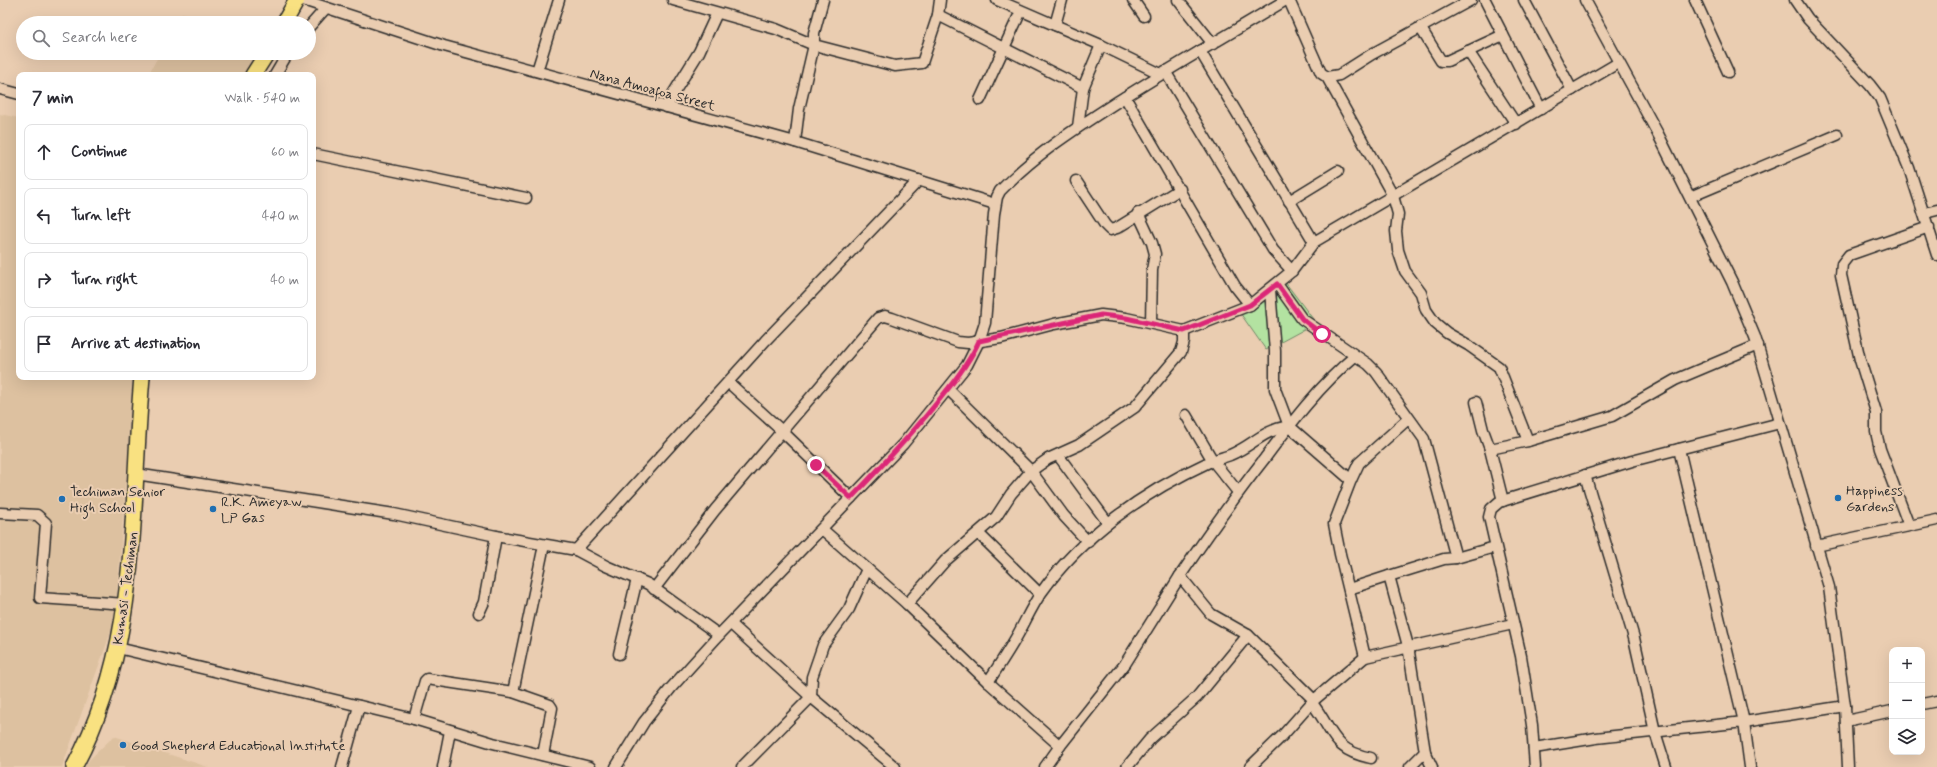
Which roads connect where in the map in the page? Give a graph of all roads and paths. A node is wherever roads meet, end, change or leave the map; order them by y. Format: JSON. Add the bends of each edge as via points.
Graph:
{"nodes":[{"id":1,"x":297,"y":0,"type":"edge"},
{"id":2,"x":303,"y":0,"type":"edge"},
{"id":3,"x":559,"y":0,"type":"edge"},
{"id":4,"x":673,"y":0,"type":"edge"},
{"id":5,"x":823,"y":0,"type":"edge"},
{"id":6,"x":940,"y":0,"type":"edge"},
{"id":7,"x":997,"y":0,"type":"edge"},
{"id":8,"x":1062,"y":0,"type":"edge"},
{"id":9,"x":1133,"y":0,"type":"edge"},
{"id":10,"x":1178,"y":0,"type":"edge"},
{"id":11,"x":1288,"y":0,"type":"edge"},
{"id":12,"x":1471,"y":0,"type":"edge"},
{"id":13,"x":1485,"y":0,"type":"edge"},
{"id":14,"x":1524,"y":0,"type":"edge"},
{"id":15,"x":1695,"y":0,"type":"edge"},
{"id":16,"x":1795,"y":0,"type":"edge"},
{"id":17,"x":1587,"y":1,"type":"edge"},
{"id":18,"x":1276,"y":3,"type":"edge"},
{"id":19,"x":1019,"y":6,"type":"edge"},
{"id":20,"x":326,"y":8,"type":"junction"},
{"id":21,"x":717,"y":13,"type":"junction"},
{"id":22,"x":938,"y":15,"type":"junction"},
{"id":23,"x":288,"y":16,"type":"edge"},
{"id":24,"x":1144,"y":16,"type":"dead end"},
{"id":25,"x":316,"y":19,"type":"edge"},
{"id":26,"x":1055,"y":25,"type":"junction"},
{"id":27,"x":1420,"y":28,"type":"junction"},
{"id":28,"x":1503,"y":35,"type":"junction"},
{"id":29,"x":1213,"y":44,"type":"junction"},
{"id":30,"x":1101,"y":45,"type":"junction"},
{"id":31,"x":814,"y":46,"type":"junction"},
{"id":32,"x":1003,"y":47,"type":"junction"},
{"id":33,"x":1200,"y":51,"type":"junction"},
{"id":34,"x":1468,"y":51,"type":"junction"},
{"id":35,"x":263,"y":60,"type":"edge"},
{"id":36,"x":284,"y":60,"type":"edge"},
{"id":37,"x":1618,"y":63,"type":"junction"},
{"id":38,"x":538,"y":71,"type":"junction"},
{"id":39,"x":255,"y":72,"type":"edge"},
{"id":40,"x":277,"y":72,"type":"edge"},
{"id":41,"x":1728,"y":72,"type":"dead end"},
{"id":42,"x":1163,"y":73,"type":"junction"},
{"id":43,"x":1327,"y":78,"type":"junction"},
{"id":44,"x":1083,"y":88,"type":"junction"},
{"id":45,"x":0,"y":89,"type":"edge"},
{"id":46,"x":1572,"y":90,"type":"junction"},
{"id":47,"x":16,"y":93,"type":"edge"},
{"id":48,"x":1125,"y":97,"type":"junction"},
{"id":49,"x":980,"y":100,"type":"dead end"},
{"id":50,"x":667,"y":107,"type":"junction"},
{"id":51,"x":1541,"y":109,"type":"junction"},
{"id":52,"x":1516,"y":124,"type":"junction"},
{"id":53,"x":1078,"y":127,"type":"junction"},
{"id":54,"x":1837,"y":135,"type":"dead end"},
{"id":55,"x":796,"y":142,"type":"junction"},
{"id":56,"x":316,"y":155,"type":"edge"},
{"id":57,"x":1338,"y":171,"type":"dead end"},
{"id":58,"x":919,"y":180,"type":"junction"},
{"id":59,"x":1076,"y":181,"type":"dead end"},
{"id":60,"x":1180,"y":189,"type":"junction"},
{"id":61,"x":1393,"y":196,"type":"junction"},
{"id":62,"x":1690,"y":197,"type":"junction"},
{"id":63,"x":526,"y":198,"type":"dead end"},
{"id":64,"x":1289,"y":201,"type":"junction"},
{"id":65,"x":995,"y":204,"type":"junction"},
{"id":66,"x":1937,"y":210,"type":"edge"},
{"id":67,"x":1138,"y":213,"type":"junction"},
{"id":68,"x":1925,"y":213,"type":"junction"},
{"id":69,"x":1929,"y":227,"type":"junction"},
{"id":70,"x":1314,"y":242,"type":"junction"},
{"id":71,"x":1937,"y":255,"type":"edge"},
{"id":72,"x":1292,"y":272,"type":"junction"},
{"id":73,"x":1274,"y":287,"type":"junction"},
{"id":74,"x":1250,"y":305,"type":"junction"},
{"id":75,"x":1151,"y":323,"type":"junction"},
{"id":76,"x":1184,"y":331,"type":"junction"},
{"id":77,"x":979,"y":341,"type":"junction"},
{"id":78,"x":1758,"y":344,"type":"junction"},
{"id":79,"x":1355,"y":356,"type":"junction"},
{"id":80,"x":142,"y":380,"type":"edge"},
{"id":81,"x":729,"y":383,"type":"junction"},
{"id":82,"x":948,"y":389,"type":"junction"},
{"id":83,"x":1476,"y":402,"type":"dead end"},
{"id":84,"x":1186,"y":415,"type":"dead end"},
{"id":85,"x":1408,"y":419,"type":"junction"},
{"id":86,"x":1780,"y":424,"type":"junction"},
{"id":87,"x":1289,"y":426,"type":"junction"},
{"id":88,"x":782,"y":431,"type":"junction"},
{"id":89,"x":1528,"y":441,"type":"junction"},
{"id":90,"x":1490,"y":449,"type":"junction"},
{"id":91,"x":1679,"y":449,"type":"junction"},
{"id":92,"x":1058,"y":455,"type":"junction"},
{"id":93,"x":1213,"y":461,"type":"junction"},
{"id":94,"x":1031,"y":471,"type":"junction"},
{"id":95,"x":136,"y":474,"type":"junction"},
{"id":96,"x":1585,"y":475,"type":"junction"},
{"id":97,"x":1351,"y":480,"type":"junction"},
{"id":98,"x":1238,"y":492,"type":"junction"},
{"id":99,"x":851,"y":498,"type":"junction"},
{"id":100,"x":1503,"y":501,"type":"junction"},
{"id":101,"x":0,"y":513,"type":"edge"},
{"id":102,"x":1937,"y":520,"type":"edge"},
{"id":103,"x":1108,"y":524,"type":"junction"},
{"id":104,"x":1909,"y":526,"type":"junction"},
{"id":105,"x":822,"y":529,"type":"junction"},
{"id":106,"x":979,"y":534,"type":"junction"},
{"id":107,"x":496,"y":536,"type":"junction"},
{"id":108,"x":1088,"y":542,"type":"junction"},
{"id":109,"x":544,"y":545,"type":"junction"},
{"id":110,"x":1816,"y":546,"type":"junction"},
{"id":111,"x":1496,"y":547,"type":"junction"},
{"id":112,"x":576,"y":550,"type":"junction"},
{"id":113,"x":1456,"y":558,"type":"junction"},
{"id":114,"x":867,"y":569,"type":"junction"},
{"id":115,"x":1180,"y":576,"type":"junction"},
{"id":116,"x":1389,"y":576,"type":"junction"},
{"id":117,"x":637,"y":579,"type":"junction"},
{"id":118,"x":654,"y":588,"type":"junction"},
{"id":119,"x":1349,"y":590,"type":"junction"},
{"id":120,"x":1040,"y":594,"type":"junction"},
{"id":121,"x":126,"y":604,"type":"junction"},
{"id":122,"x":907,"y":604,"type":"junction"},
{"id":123,"x":479,"y":613,"type":"dead end"},
{"id":124,"x":731,"y":624,"type":"junction"},
{"id":125,"x":1513,"y":624,"type":"junction"},
{"id":126,"x":720,"y":635,"type":"junction"},
{"id":127,"x":1248,"y":636,"type":"junction"},
{"id":128,"x":1408,"y":646,"type":"junction"},
{"id":129,"x":118,"y":648,"type":"junction"},
{"id":130,"x":619,"y":654,"type":"dead end"},
{"id":131,"x":1365,"y":656,"type":"junction"},
{"id":132,"x":988,"y":682,"type":"junction"},
{"id":133,"x":513,"y":692,"type":"junction"},
{"id":134,"x":811,"y":697,"type":"junction"},
{"id":135,"x":1313,"y":701,"type":"junction"},
{"id":136,"x":1937,"y":701,"type":"edge"},
{"id":137,"x":1925,"y":703,"type":"edge"},
{"id":138,"x":359,"y":706,"type":"junction"},
{"id":139,"x":1845,"y":706,"type":"junction"},
{"id":140,"x":1889,"y":712,"type":"edge"},
{"id":141,"x":414,"y":719,"type":"junction"},
{"id":142,"x":1846,"y":721,"type":"junction"},
{"id":143,"x":1744,"y":722,"type":"junction"},
{"id":144,"x":450,"y":730,"type":"junction"},
{"id":145,"x":1655,"y":732,"type":"junction"},
{"id":146,"x":1060,"y":746,"type":"junction"},
{"id":147,"x":1534,"y":748,"type":"junction"},
{"id":148,"x":1425,"y":752,"type":"junction"},
{"id":149,"x":543,"y":755,"type":"junction"},
{"id":150,"x":1371,"y":758,"type":"dead end"},
{"id":151,"x":74,"y":767,"type":"edge"},
{"id":152,"x":342,"y":767,"type":"edge"},
{"id":153,"x":443,"y":767,"type":"edge"},
{"id":154,"x":590,"y":767,"type":"edge"},
{"id":155,"x":616,"y":767,"type":"edge"},
{"id":156,"x":742,"y":767,"type":"edge"},
{"id":157,"x":895,"y":767,"type":"edge"},
{"id":158,"x":1045,"y":767,"type":"edge"},
{"id":159,"x":1127,"y":767,"type":"edge"},
{"id":160,"x":1250,"y":767,"type":"edge"},
{"id":161,"x":1410,"y":767,"type":"edge"},
{"id":162,"x":1432,"y":767,"type":"edge"},
{"id":163,"x":1536,"y":767,"type":"edge"},
{"id":164,"x":1666,"y":767,"type":"edge"},
{"id":165,"x":1750,"y":767,"type":"edge"},
{"id":166,"x":1848,"y":767,"type":"edge"}],
"edges":[{"from":1,"to":23,"type":"highway"},
{"from":2,"to":20,"type":"street","name":"Nana Amoafoa Street"},
{"from":3,"to":38,"type":"street"},
{"from":4,"to":21,"type":"street"},
{"from":5,"to":31,"type":"street","via":[[814,33]]},
{"from":6,"to":22,"type":"street"},
{"from":7,"to":19,"type":"street"},
{"from":8,"to":26,"type":"street"},
{"from":9,"to":24,"type":"street"},
{"from":10,"to":29,"type":"street"},
{"from":11,"to":18,"type":"street"},
{"from":11,"to":43,"type":"street","via":[[1321,72]]},
{"from":12,"to":27,"type":"street"},
{"from":13,"to":28,"type":"street"},
{"from":14,"to":46,"type":"street"},
{"from":15,"to":41,"type":"street"},
{"from":16,"to":68,"type":"street","via":[[1808,19],[1880,98]]},
{"from":17,"to":37,"type":"street"},
{"from":18,"to":29,"type":"street"},
{"from":19,"to":26,"type":"street"},
{"from":19,"to":32,"type":"street"},
{"from":20,"to":25,"type":"street"},
{"from":20,"to":38,"type":"street","name":"Nana Amoafoa Street","via":[[444,46]]},
{"from":21,"to":31,"type":"street","via":[[776,29]]},
{"from":21,"to":50,"type":"street","via":[[699,52]]},
{"from":22,"to":31,"type":"street","via":[[922,63],[895,66]]},
{"from":22,"to":32,"type":"street"},
{"from":26,"to":30,"type":"street"},
{"from":27,"to":34,"type":"street","via":[[1441,61],[1447,61]]},
{"from":27,"to":43,"type":"street","via":[[1339,75]]},
{"from":28,"to":34,"type":"street"},
{"from":28,"to":51,"type":"street"},
{"from":29,"to":33,"type":"street"},
{"from":30,"to":42,"type":"street"},
{"from":30,"to":44,"type":"street"},
{"from":31,"to":55,"type":"street","via":[[799,109]]},
{"from":32,"to":44,"type":"street"},
{"from":32,"to":49,"type":"street"},
{"from":33,"to":42,"type":"street"},
{"from":33,"to":64,"type":"street"},
{"from":34,"to":52,"type":"street"},
{"from":35,"to":39,"type":"highway"},
{"from":36,"to":40,"type":"street"},
{"from":37,"to":46,"type":"street"},
{"from":37,"to":62,"type":"street","via":[[1646,110]]},
{"from":38,"to":50,"type":"street","name":"Nana Amoafoa Street"},
{"from":42,"to":48,"type":"street"},
{"from":42,"to":72,"type":"street","via":[[1273,250]]},
{"from":43,"to":61,"type":"street"},
{"from":44,"to":53,"type":"street"},
{"from":45,"to":47,"type":"street"},
{"from":46,"to":51,"type":"street"},
{"from":48,"to":53,"type":"street"},
{"from":48,"to":60,"type":"street"},
{"from":50,"to":55,"type":"street","name":"Nana Amoafoa Street"},
{"from":51,"to":52,"type":"street"},
{"from":52,"to":61,"type":"street"},
{"from":53,"to":65,"type":"street","via":[[1042,152],[1008,184],[997,197]]},
{"from":54,"to":62,"type":"street"},
{"from":55,"to":58,"type":"street","name":"Nana Amoafoa Street"},
{"from":56,"to":63,"type":"street"},
{"from":57,"to":64,"type":"street"},
{"from":58,"to":65,"type":"street","name":"Nana Amoafoa Street"},
{"from":58,"to":81,"type":"street","via":[[765,341]]},
{"from":59,"to":67,"type":"street","via":[[1110,230]]},
{"from":60,"to":67,"type":"street"},
{"from":60,"to":74,"type":"street","via":[[1235,286]]},
{"from":61,"to":70,"type":"street"},
{"from":61,"to":89,"type":"street","via":[[1398,214],[1398,250],[1405,271],[1420,293],[1426,310],[1435,323],[1447,333],[1499,367]]},
{"from":62,"to":78,"type":"street","via":[[1732,282]]},
{"from":64,"to":70,"type":"street"},
{"from":65,"to":77,"type":"street","via":[[985,323]]},
{"from":66,"to":68,"type":"street"},
{"from":67,"to":75,"type":"street","via":[[1152,243],[1154,254]]},
{"from":68,"to":69,"type":"street"},
{"from":69,"to":71,"type":"street"},
{"from":69,"to":104,"type":"street","via":[[1849,255],[1842,264],[1841,275],[1860,360],[1876,412],[1876,432],[1880,449]]},
{"from":70,"to":72,"type":"street"},
{"from":72,"to":73,"type":"street"},
{"from":73,"to":74,"type":"street"},
{"from":73,"to":79,"type":"street","via":[[1302,319]]},
{"from":73,"to":87,"type":"street","via":[[1275,388]]},
{"from":74,"to":76,"type":"street"},
{"from":75,"to":76,"type":"street"},
{"from":75,"to":77,"type":"street","via":[[1101,315]]},
{"from":76,"to":92,"type":"street","via":[[1181,352],[1135,407],[1108,427]]},
{"from":77,"to":82,"type":"street","via":[[967,365]]},
{"from":77,"to":88,"type":"street","via":[[958,342],[892,318],[878,318]]},
{"from":78,"to":86,"type":"street"},
{"from":78,"to":89,"type":"street","via":[[1675,380],[1612,416]]},
{"from":79,"to":85,"type":"street","via":[[1376,372]]},
{"from":79,"to":87,"type":"street","via":[[1308,402]]},
{"from":80,"to":95,"type":"highway","name":"Kumasi - Techiman"},
{"from":81,"to":88,"type":"street"},
{"from":81,"to":112,"type":"street"},
{"from":82,"to":94,"type":"street"},
{"from":82,"to":99,"type":"street","via":[[903,444]]},
{"from":83,"to":90,"type":"street"},
{"from":84,"to":93,"type":"street"},
{"from":85,"to":97,"type":"street","via":[[1359,463]]},
{"from":85,"to":113,"type":"street","via":[[1424,439]]},
{"from":86,"to":91,"type":"street"},
{"from":86,"to":110,"type":"street"},
{"from":87,"to":93,"type":"street","via":[[1274,429],[1231,455]]},
{"from":87,"to":97,"type":"street"},
{"from":87,"to":98,"type":"street"},
{"from":88,"to":99,"type":"street"},
{"from":88,"to":118,"type":"street"},
{"from":89,"to":90,"type":"street"},
{"from":90,"to":100,"type":"street"},
{"from":91,"to":96,"type":"street"},
{"from":91,"to":143,"type":"street"},
{"from":92,"to":94,"type":"street"},
{"from":92,"to":103,"type":"street"},
{"from":93,"to":98,"type":"street"},
{"from":93,"to":103,"type":"street","via":[[1137,502]]},
{"from":94,"to":106,"type":"street","via":[[996,517]]},
{"from":94,"to":108,"type":"street","via":[[1064,516]]},
{"from":95,"to":107,"type":"street","via":[[394,514]]},
{"from":95,"to":121,"type":"highway","name":"Kumasi - Techiman","via":[[133,542]]},
{"from":96,"to":100,"type":"street"},
{"from":96,"to":145,"type":"street","via":[[1634,638]]},
{"from":97,"to":119,"type":"street","via":[[1334,524]]},
{"from":98,"to":115,"type":"street"},
{"from":99,"to":105,"type":"street"},
{"from":100,"to":111,"type":"street","via":[[1491,509],[1489,518]]},
{"from":101,"to":121,"type":"street","via":[[37,515],[46,523],[40,598]]},
{"from":102,"to":104,"type":"street"},
{"from":103,"to":108,"type":"street"},
{"from":104,"to":110,"type":"street"},
{"from":105,"to":114,"type":"street"},
{"from":105,"to":124,"type":"street"},
{"from":106,"to":120,"type":"street"},
{"from":106,"to":122,"type":"street","via":[[945,561]]},
{"from":107,"to":109,"type":"street"},
{"from":107,"to":123,"type":"street","via":[[484,602]]},
{"from":108,"to":120,"type":"street"},
{"from":109,"to":112,"type":"street"},
{"from":109,"to":133,"type":"street"},
{"from":110,"to":139,"type":"street","via":[[1829,587]]},
{"from":111,"to":113,"type":"street"},
{"from":111,"to":125,"type":"street"},
{"from":112,"to":117,"type":"street"},
{"from":113,"to":116,"type":"street","via":[[1444,559]]},
{"from":114,"to":122,"type":"street"},
{"from":114,"to":134,"type":"street","via":[[849,609],[823,645],[812,677]]},
{"from":115,"to":127,"type":"street","via":[[1211,614]]},
{"from":115,"to":146,"type":"street","via":[[1125,664]]},
{"from":116,"to":119,"type":"street"},
{"from":116,"to":128,"type":"street"},
{"from":117,"to":118,"type":"street"},
{"from":117,"to":130,"type":"street"},
{"from":118,"to":126,"type":"street"},
{"from":119,"to":131,"type":"street"},
{"from":120,"to":132,"type":"street"},
{"from":121,"to":129,"type":"highway","name":"Kumasi - Techiman"},
{"from":122,"to":132,"type":"street"},
{"from":124,"to":126,"type":"street"},
{"from":124,"to":134,"type":"street"},
{"from":125,"to":128,"type":"street"},
{"from":125,"to":147,"type":"street","via":[[1521,656]]},
{"from":126,"to":155,"type":"street","via":[[644,722]]},
{"from":127,"to":135,"type":"street"},
{"from":127,"to":159,"type":"street","via":[[1197,697],[1150,739]]},
{"from":128,"to":131,"type":"street"},
{"from":128,"to":148,"type":"street"},
{"from":129,"to":138,"type":"street"},
{"from":129,"to":151,"type":"highway","name":"Kumasi - Techiman","via":[[95,719]]},
{"from":131,"to":135,"type":"street"},
{"from":132,"to":146,"type":"street"},
{"from":133,"to":141,"type":"street","via":[[428,679],[425,681]]},
{"from":133,"to":149,"type":"street","via":[[550,705],[552,708]]},
{"from":134,"to":156,"type":"street"},
{"from":134,"to":157,"type":"street"},
{"from":135,"to":150,"type":"street","via":[[1331,734],[1342,748]]},
{"from":135,"to":160,"type":"street"},
{"from":136,"to":137,"type":"street"},
{"from":138,"to":141,"type":"street"},
{"from":138,"to":152,"type":"street"},
{"from":139,"to":142,"type":"street"},
{"from":139,"to":143,"type":"street"},
{"from":140,"to":142,"type":"street"},
{"from":141,"to":144,"type":"street"},
{"from":142,"to":166,"type":"street"},
{"from":143,"to":145,"type":"street"},
{"from":143,"to":165,"type":"street"},
{"from":144,"to":149,"type":"street"},
{"from":144,"to":153,"type":"street"},
{"from":145,"to":147,"type":"street"},
{"from":145,"to":164,"type":"street"},
{"from":146,"to":158,"type":"street"},
{"from":147,"to":163,"type":"street"},
{"from":148,"to":161,"type":"street"},
{"from":148,"to":162,"type":"street"},
{"from":149,"to":154,"type":"street"}]}
